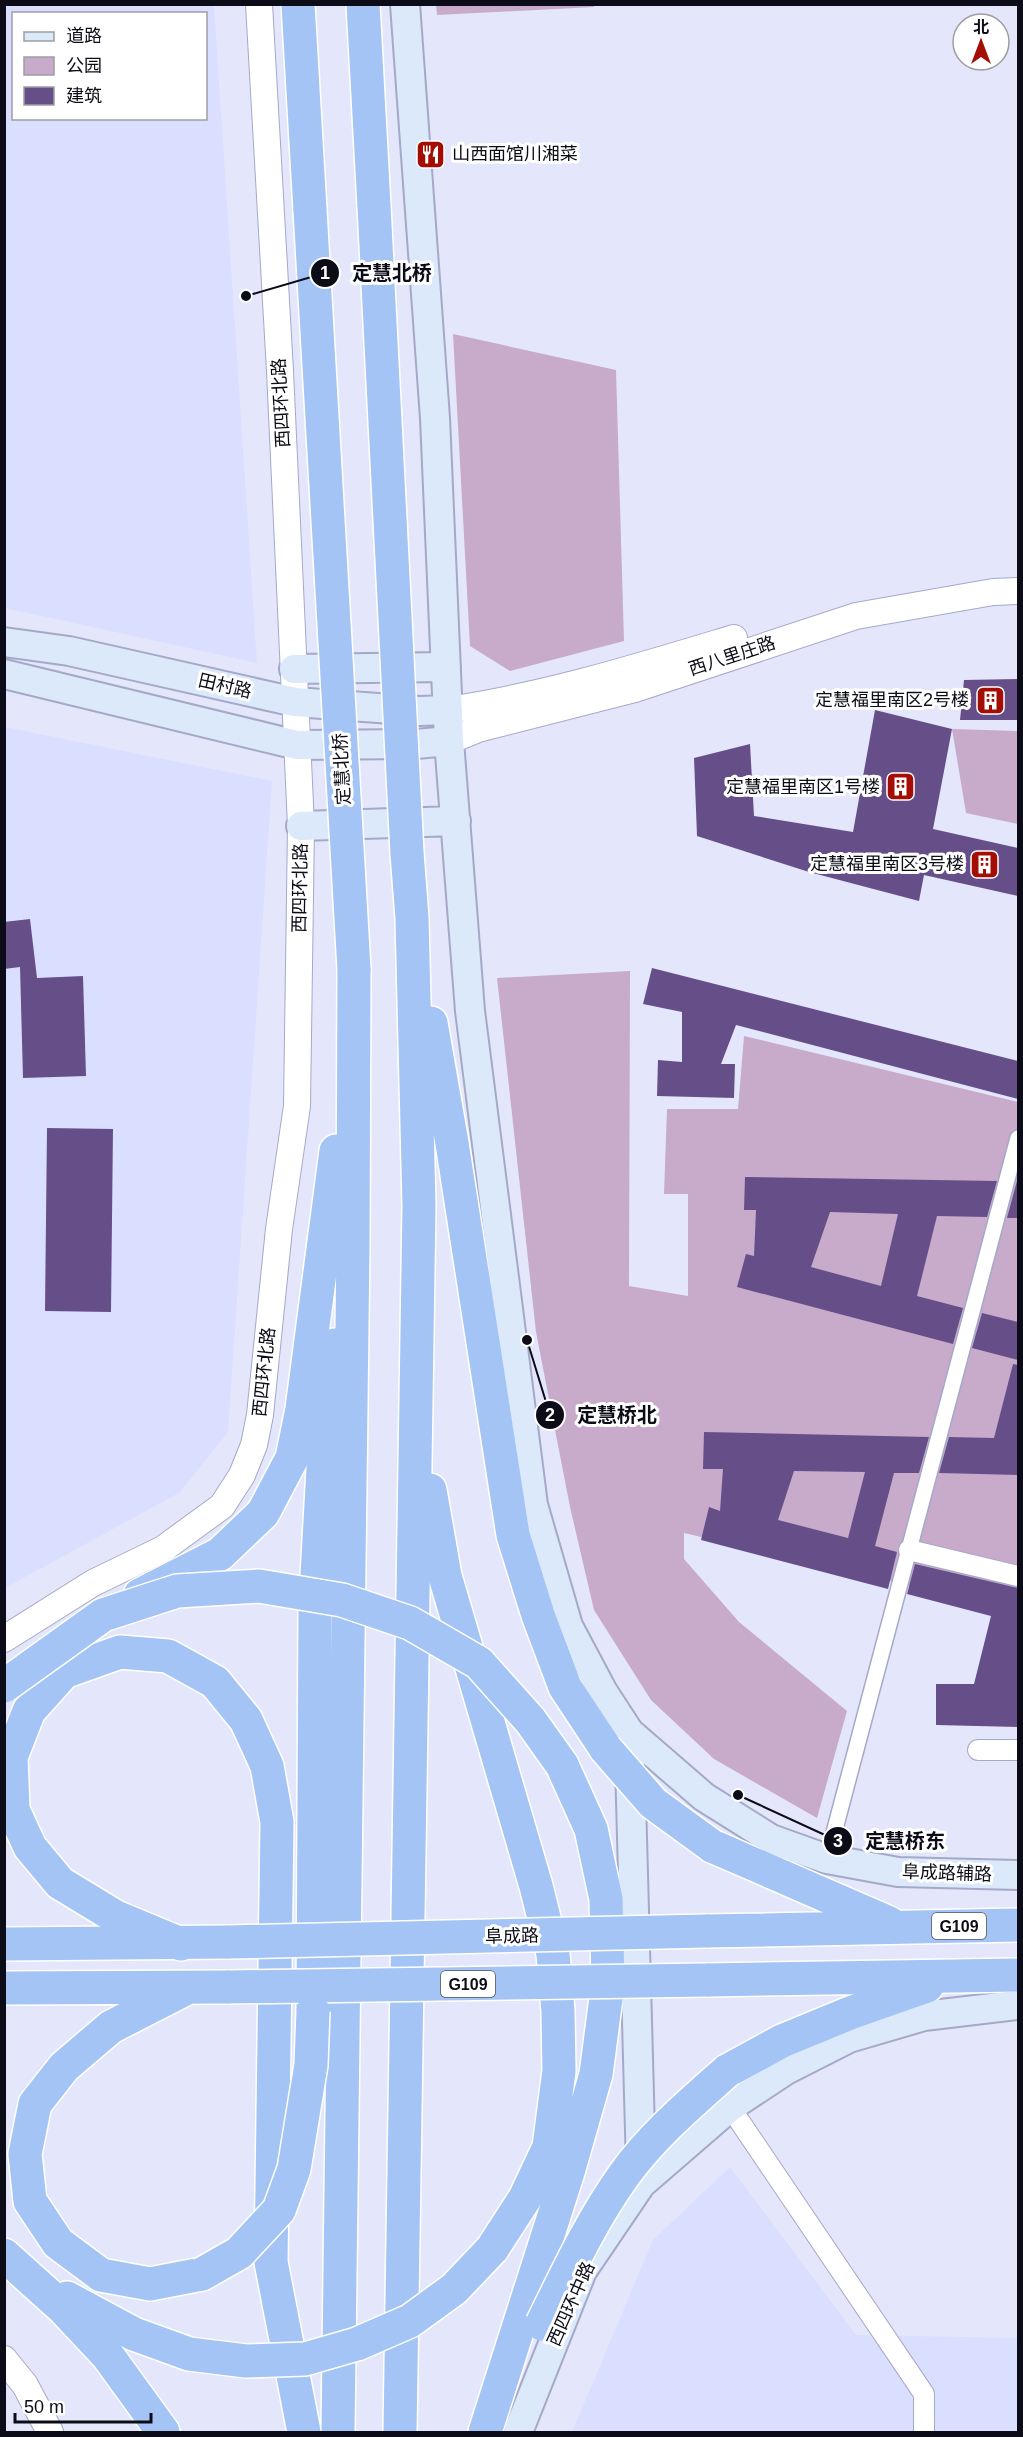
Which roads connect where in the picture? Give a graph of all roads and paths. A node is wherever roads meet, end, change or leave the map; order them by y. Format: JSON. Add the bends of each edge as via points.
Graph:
{"nodes":[{"id":1,"x":260,"y":4,"type":"edge"},
{"id":2,"x":298,"y":4,"type":"edge"},
{"id":3,"x":363,"y":4,"type":"edge"},
{"id":4,"x":405,"y":4,"type":"edge"},
{"id":5,"x":1018,"y":579,"type":"edge"},
{"id":6,"x":1018,"y":591,"type":"edge"},
{"id":7,"x":4,"y":642,"type":"edge"},
{"id":8,"x":446,"y":667,"type":"junction"},
{"id":9,"x":294,"y":669,"type":"junction"},
{"id":10,"x":4,"y":674,"type":"edge"},
{"id":11,"x":295,"y":702,"type":"junction"},
{"id":12,"x":448,"y":710,"type":"junction"},
{"id":13,"x":449,"y":741,"type":"junction"},
{"id":14,"x":297,"y":745,"type":"junction"},
{"id":15,"x":456,"y":821,"type":"junction"},
{"id":16,"x":301,"y":826,"type":"junction"},
{"id":17,"x":412,"y":918,"type":"junction"},
{"id":18,"x":353,"y":1019,"type":"junction"},
{"id":19,"x":1018,"y":1138,"type":"edge"},
{"id":20,"x":353,"y":1246,"type":"junction"},
{"id":21,"x":416,"y":1415,"type":"junction"},
{"id":22,"x":909,"y":1550,"type":"junction"},
{"id":23,"x":1018,"y":1576,"type":"edge"},
{"id":24,"x":103,"y":1615,"type":"junction"},
{"id":25,"x":4,"y":1639,"type":"edge"},
{"id":26,"x":4,"y":1686,"type":"edge"},
{"id":27,"x":617,"y":1740,"type":"junction"},
{"id":28,"x":978,"y":1750,"type":"dead end"},
{"id":29,"x":1018,"y":1750,"type":"edge"},
{"id":30,"x":827,"y":1859,"type":"junction"},
{"id":31,"x":1018,"y":1875,"type":"edge"},
{"id":32,"x":1018,"y":1925,"type":"edge"},
{"id":33,"x":899,"y":1927,"type":"junction"},
{"id":34,"x":4,"y":1944,"type":"edge"},
{"id":35,"x":181,"y":1944,"type":"junction"},
{"id":36,"x":1018,"y":1975,"type":"edge"},
{"id":37,"x":955,"y":1976,"type":"junction"},
{"id":38,"x":4,"y":1988,"type":"edge"},
{"id":39,"x":187,"y":1988,"type":"junction"},
{"id":40,"x":1018,"y":2005,"type":"edge"},
{"id":41,"x":730,"y":2107,"type":"junction"},
{"id":42,"x":641,"y":2184,"type":"junction"},
{"id":43,"x":4,"y":2254,"type":"edge"},
{"id":44,"x":4,"y":2359,"type":"edge"},
{"id":45,"x":50,"y":2433,"type":"edge"},
{"id":46,"x":163,"y":2433,"type":"edge"},
{"id":47,"x":304,"y":2433,"type":"edge"},
{"id":48,"x":338,"y":2433,"type":"edge"},
{"id":49,"x":400,"y":2433,"type":"edge"},
{"id":50,"x":486,"y":2433,"type":"edge"},
{"id":51,"x":493,"y":2433,"type":"edge"},
{"id":52,"x":518,"y":2433,"type":"edge"},
{"id":53,"x":924,"y":2433,"type":"edge"}],
"edges":[{"from":1,"to":9,"type":"street","name":"西四环北路"},
{"from":2,"to":18,"type":"highway","name":"定慧北桥","bridge":true,"via":[[354,969]]},
{"from":3,"to":17,"type":"highway","bridge":true},
{"from":4,"to":8,"type":"main road","via":[[435,418]]},
{"from":5,"to":12,"type":"street","name":"西八里庄路","via":[[982,579],[909,592],[812,615],[642,666]]},
{"from":6,"to":13,"type":"street","name":"西八里庄路","via":[[856,616],[635,689],[478,729]]},
{"from":7,"to":11,"type":"main road","name":"田村路","via":[[69,651]]},
{"from":8,"to":9,"type":"main road"},
{"from":8,"to":12,"type":"main road"},
{"from":9,"to":11,"type":"street","name":"西四环北路"},
{"from":10,"to":14,"type":"main road"},
{"from":11,"to":12,"type":"main road","name":"田村路"},
{"from":11,"to":14,"type":"street","name":"西四环北路"},
{"from":12,"to":13,"type":"main road"},
{"from":13,"to":14,"type":"main road"},
{"from":13,"to":15,"type":"main road"},
{"from":14,"to":16,"type":"street","name":"西四环北路"},
{"from":15,"to":16,"type":"main road"},
{"from":15,"to":27,"type":"main road","via":[[470,1011],[533,1504],[568,1626],[603,1692]]},
{"from":16,"to":25,"type":"street","name":"西四环北路","via":[[297,1106],[254,1445],[242,1475],[222,1506],[163,1550],[93,1583]]},
{"from":17,"to":21,"type":"highway","via":[[419,1206]]},
{"from":17,"to":27,"type":"highway","via":[[452,1143],[513,1535],[565,1687]]},
{"from":18,"to":20,"type":"highway"},
{"from":18,"to":24,"type":"highway","bridge":true,"via":[[292,1458],[263,1513],[220,1554]]},
{"from":19,"to":22,"type":"street"},
{"from":20,"to":39,"type":"highway","bridge":true,"via":[[328,1381],[315,1611],[311,2065],[294,2169],[279,2210],[239,2253],[202,2274],[150,2284],[101,2275],[58,2243],[30,2200],[25,2154],[35,2104],[64,2067],[111,2027]]},
{"from":20,"to":48,"type":"highway"},
{"from":21,"to":43,"type":"highway","bridge":true,"via":[[445,1576],[553,1954],[559,2071],[549,2147],[525,2198],[492,2249],[454,2289],[410,2321],[357,2344],[304,2359],[246,2361],[189,2354],[134,2334],[74,2303]]},
{"from":21,"to":49,"type":"highway"},
{"from":22,"to":23,"type":"street"},
{"from":22,"to":30,"type":"street"},
{"from":24,"to":26,"type":"highway","bridge":true},
{"from":24,"to":50,"type":"highway","bridge":true,"via":[[177,1591],[259,1586],[342,1600],[410,1623],[479,1663],[530,1720],[562,1765],[591,1829],[604,1888],[608,1983],[596,2074]]},
{"from":27,"to":30,"type":"main road","name":"阜成路辅路","via":[[771,1839]]},
{"from":27,"to":33,"type":"highway","bridge":true,"via":[[653,1803],[712,1846]]},
{"from":27,"to":42,"type":"main road"},
{"from":28,"to":29,"type":"street"},
{"from":30,"to":31,"type":"main road","name":"阜成路辅路","via":[[898,1872]]},
{"from":32,"to":33,"type":"highway","name":"阜成路","number":"G109"},
{"from":33,"to":35,"type":"highway","name":"阜成路","number":"G109","bridge":true},
{"from":34,"to":35,"type":"highway","name":"阜成路","number":"G109"},
{"from":35,"to":47,"type":"highway","via":[[116,1917],[60,1884],[30,1847],[13,1810],[11,1757],[29,1711],[64,1672],[120,1652],[168,1656],[215,1682],[246,1720],[267,1766],[277,1822],[271,2262]]},
{"from":36,"to":37,"type":"highway","number":"G109"},
{"from":37,"to":39,"type":"highway","number":"G109","bridge":true},
{"from":37,"to":51,"type":"highway","bridge":true,"via":[[782,2041],[727,2071],[674,2118],[625,2174],[584,2240]]},
{"from":38,"to":39,"type":"highway","number":"G109"},
{"from":40,"to":41,"type":"main road","via":[[924,2016],[849,2038],[786,2070]]},
{"from":41,"to":42,"type":"main road"},
{"from":41,"to":53,"type":"street","via":[[924,2394]]},
{"from":42,"to":52,"type":"main road","name":"西四环中路","via":[[582,2271]]},
{"from":43,"to":46,"type":"highway","via":[[108,2356]]},
{"from":44,"to":45,"type":"street","via":[[25,2385]]}]}
